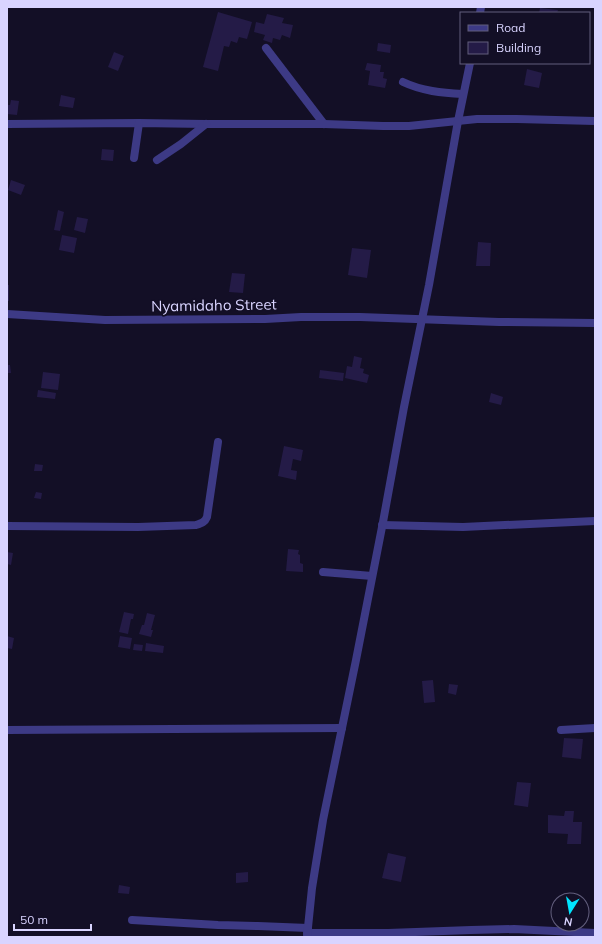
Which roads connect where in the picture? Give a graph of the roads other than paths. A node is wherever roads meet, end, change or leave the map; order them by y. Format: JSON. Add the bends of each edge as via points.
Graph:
{"nodes":[{"id":1,"x":266,"y":48,"type":"dead end"},
{"id":2,"x":470,"y":64,"type":"edge"},
{"id":3,"x":403,"y":82,"type":"dead end"},
{"id":4,"x":463,"y":94,"type":"junction"},
{"id":5,"x":458,"y":121,"type":"junction"},
{"id":6,"x":595,"y":122,"type":"edge"},
{"id":7,"x":140,"y":123,"type":"junction"},
{"id":8,"x":206,"y":124,"type":"junction"},
{"id":9,"x":324,"y":124,"type":"junction"},
{"id":10,"x":8,"y":126,"type":"edge"},
{"id":11,"x":134,"y":158,"type":"dead end"},
{"id":12,"x":156,"y":160,"type":"dead end"},
{"id":13,"x":7,"y":314,"type":"edge"},
{"id":14,"x":422,"y":320,"type":"junction"},
{"id":15,"x":595,"y":323,"type":"edge"},
{"id":16,"x":218,"y":442,"type":"dead end"},
{"id":17,"x":595,"y":521,"type":"edge"},
{"id":18,"x":382,"y":525,"type":"junction"},
{"id":19,"x":7,"y":526,"type":"edge"},
{"id":20,"x":323,"y":572,"type":"dead end"},
{"id":21,"x":372,"y":576,"type":"junction"},
{"id":22,"x":342,"y":728,"type":"junction"},
{"id":23,"x":595,"y":728,"type":"edge"},
{"id":24,"x":7,"y":730,"type":"edge"},
{"id":25,"x":561,"y":730,"type":"dead end"},
{"id":26,"x":132,"y":920,"type":"dead end"},
{"id":27,"x":307,"y":933,"type":"edge"},
{"id":28,"x":595,"y":933,"type":"edge"}],
"edges":[{"from":1,"to":9,"type":"street"},
{"from":2,"to":4,"type":"street"},
{"from":3,"to":4,"type":"street","via":[[434,92]]},
{"from":4,"to":5,"type":"street"},
{"from":5,"to":6,"type":"street","via":[[517,119]]},
{"from":5,"to":9,"type":"street","via":[[409,126]]},
{"from":5,"to":14,"type":"street"},
{"from":7,"to":8,"type":"street"},
{"from":7,"to":10,"type":"street"},
{"from":7,"to":11,"type":"street"},
{"from":8,"to":9,"type":"street"},
{"from":8,"to":12,"type":"street"},
{"from":13,"to":14,"type":"street","name":"Nyamidaho Street","via":[[112,320],[360,317]]},
{"from":14,"to":15,"type":"street","name":"Nyamidaho Street"},
{"from":14,"to":18,"type":"street"},
{"from":16,"to":19,"type":"street","via":[[207,516],[203,523],[138,527]]},
{"from":17,"to":18,"type":"street","via":[[463,527]]},
{"from":18,"to":21,"type":"street"},
{"from":20,"to":21,"type":"street"},
{"from":21,"to":22,"type":"street"},
{"from":22,"to":24,"type":"street"},
{"from":22,"to":27,"type":"street","via":[[322,820]]},
{"from":23,"to":25,"type":"street"},
{"from":26,"to":27,"type":"street","via":[[258,926]]},
{"from":27,"to":28,"type":"street","via":[[388,934],[514,929]]}]}
